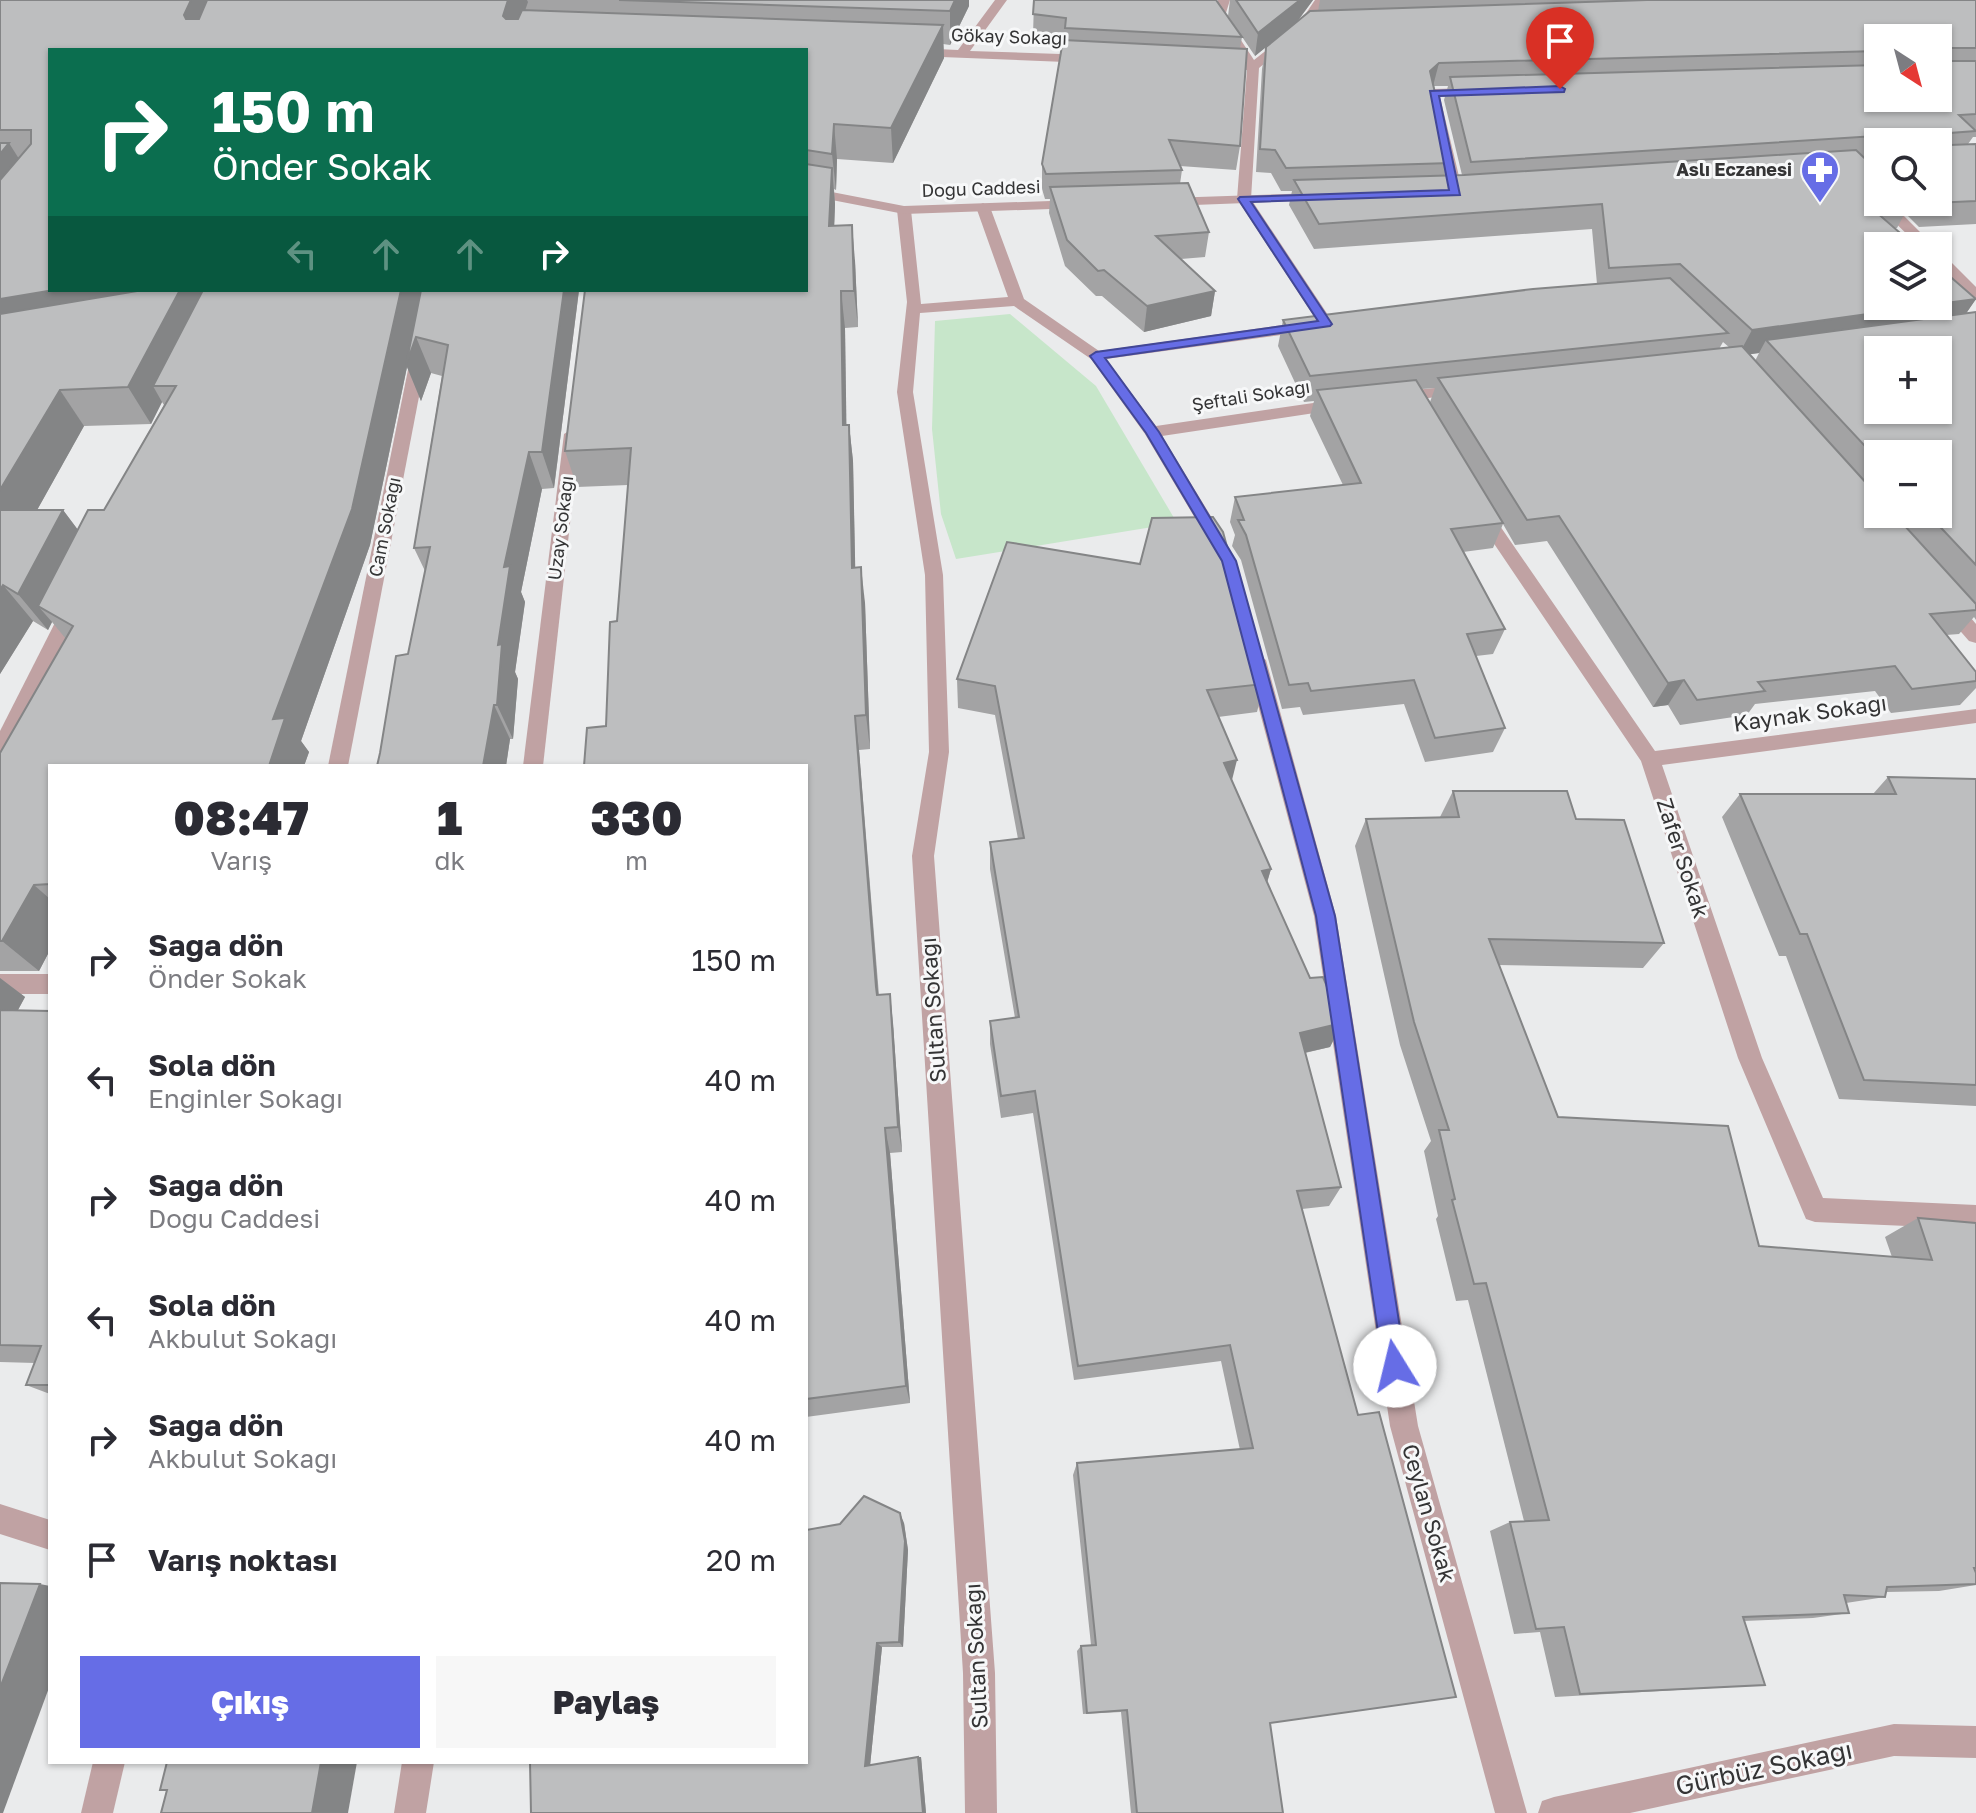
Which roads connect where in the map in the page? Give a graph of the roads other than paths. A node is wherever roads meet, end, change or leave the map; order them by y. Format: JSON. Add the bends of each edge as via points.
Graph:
{"nodes":[{"id":1,"x":1001,"y":0,"type":"edge"},
{"id":2,"x":1224,"y":0,"type":"edge"},
{"id":3,"x":1321,"y":0,"type":"edge"},
{"id":4,"x":1318,"y":26,"type":"edge"},
{"id":5,"x":1302,"y":27,"type":"junction"},
{"id":6,"x":909,"y":52,"type":"edge"},
{"id":7,"x":963,"y":52,"type":"junction"},
{"id":8,"x":1100,"y":59,"type":"edge"},
{"id":9,"x":1207,"y":65,"type":"edge"},
{"id":10,"x":1253,"y":67,"type":"junction"},
{"id":11,"x":1481,"y":92,"type":"edge"},
{"id":12,"x":808,"y":191,"type":"edge"},
{"id":13,"x":1441,"y":193,"type":"edge"},
{"id":14,"x":1335,"y":196,"type":"edge"},
{"id":15,"x":1244,"y":199,"type":"junction"},
{"id":16,"x":1152,"y":202,"type":"edge"},
{"id":17,"x":1090,"y":204,"type":"edge"},
{"id":18,"x":983,"y":207,"type":"junction"},
{"id":19,"x":904,"y":210,"type":"junction"},
{"id":20,"x":1896,"y":216,"type":"edge"},
{"id":21,"x":1913,"y":232,"type":"edge"},
{"id":22,"x":1952,"y":271,"type":"edge"},
{"id":23,"x":1976,"y":295,"type":"edge"},
{"id":24,"x":1017,"y":301,"type":"junction"},
{"id":25,"x":913,"y":309,"type":"junction"},
{"id":26,"x":423,"y":338,"type":"edge"},
{"id":27,"x":1096,"y":356,"type":"junction"},
{"id":28,"x":1475,"y":389,"type":"edge"},
{"id":29,"x":1414,"y":395,"type":"junction"},
{"id":30,"x":1383,"y":399,"type":"edge"},
{"id":31,"x":1352,"y":402,"type":"edge"},
{"id":32,"x":574,"y":417,"type":"edge"},
{"id":33,"x":1429,"y":420,"type":"edge"},
{"id":34,"x":1152,"y":432,"type":"junction"},
{"id":35,"x":1473,"y":498,"type":"edge"},
{"id":36,"x":1229,"y":561,"type":"edge"},
{"id":37,"x":1934,"y":589,"type":"edge"},
{"id":38,"x":78,"y":594,"type":"edge"},
{"id":39,"x":1249,"y":635,"type":"edge"},
{"id":40,"x":1976,"y":636,"type":"edge"},
{"id":41,"x":1976,"y":716,"type":"edge"},
{"id":42,"x":0,"y":751,"type":"edge"},
{"id":43,"x":1650,"y":759,"type":"junction"},
{"id":44,"x":338,"y":764,"type":"edge"},
{"id":45,"x":533,"y":764,"type":"edge"},
{"id":46,"x":0,"y":984,"type":"edge"},
{"id":47,"x":48,"y":984,"type":"edge"},
{"id":48,"x":1976,"y":1217,"type":"edge"},
{"id":49,"x":0,"y":1519,"type":"edge"},
{"id":50,"x":48,"y":1534,"type":"edge"},
{"id":51,"x":1976,"y":1742,"type":"edge"},
{"id":52,"x":109,"y":1764,"type":"edge"},
{"id":53,"x":418,"y":1764,"type":"edge"},
{"id":54,"x":97,"y":1813,"type":"edge"},
{"id":55,"x":410,"y":1813,"type":"edge"},
{"id":56,"x":981,"y":1813,"type":"edge"},
{"id":57,"x":1511,"y":1813,"type":"edge"},
{"id":58,"x":1554,"y":1813,"type":"edge"}],
"edges":[{"from":1,"to":7,"type":"street"},
{"from":2,"to":10,"type":"street","via":[[1219,16]]},
{"from":3,"to":5,"type":"street"},
{"from":4,"to":5,"type":"street"},
{"from":5,"to":10,"type":"street"},
{"from":6,"to":7,"type":"street","name":"Gökay Sokağı"},
{"from":7,"to":8,"type":"street","name":"Gökay Sokağı"},
{"from":9,"to":10,"type":"street"},
{"from":10,"to":15,"type":"street"},
{"from":11,"to":13,"type":"street","via":[[1433,93],[1463,192]]},
{"from":12,"to":19,"type":"street","name":"Doğu Caddesi"},
{"from":14,"to":15,"type":"street"},
{"from":15,"to":16,"type":"street"},
{"from":15,"to":27,"type":"street","via":[[1334,323]]},
{"from":17,"to":18,"type":"street","name":"Doğu Caddesi"},
{"from":18,"to":19,"type":"street","name":"Doğu Caddesi"},
{"from":18,"to":24,"type":"street"},
{"from":19,"to":25,"type":"street","name":"Sultan Sokağı"},
{"from":20,"to":21,"type":"street"},
{"from":22,"to":23,"type":"street"},
{"from":24,"to":25,"type":"street"},
{"from":24,"to":27,"type":"street"},
{"from":25,"to":56,"type":"street","name":"Sultan Sokağı","via":[[905,392],[934,575],[939,752],[923,856],[979,1673]]},
{"from":26,"to":44,"type":"street","name":"Cam Sokağı"},
{"from":27,"to":34,"type":"street"},
{"from":28,"to":29,"type":"street"},
{"from":29,"to":30,"type":"street"},
{"from":29,"to":33,"type":"street"},
{"from":31,"to":34,"type":"street","name":"Şeftali Sokağı"},
{"from":32,"to":45,"type":"street","name":"Uzay Sokağı"},
{"from":34,"to":36,"type":"street"},
{"from":35,"to":43,"type":"street","name":"Zafer Sokak"},
{"from":37,"to":40,"type":"street"},
{"from":38,"to":42,"type":"street"},
{"from":39,"to":57,"type":"street","name":"Ceylan Sokak","via":[[1325,916],[1404,1426]]},
{"from":41,"to":43,"type":"street","name":"Kaynak Sokağı"},
{"from":43,"to":48,"type":"street","name":"Zafer Sokak","via":[[1750,1058],[1815,1210]]},
{"from":46,"to":47,"type":"street"},
{"from":49,"to":50,"type":"street"},
{"from":51,"to":58,"type":"street","name":"Gürbüz Sokağı","via":[[1894,1740]]},
{"from":52,"to":54,"type":"street"},
{"from":53,"to":55,"type":"street"}]}
